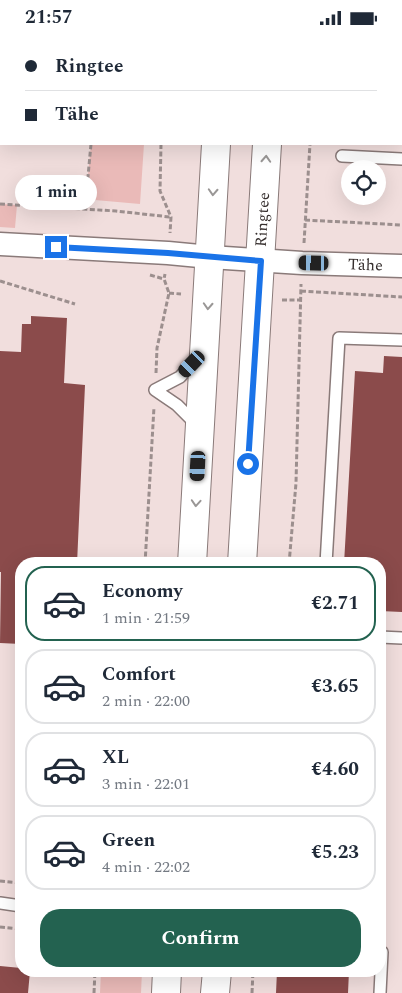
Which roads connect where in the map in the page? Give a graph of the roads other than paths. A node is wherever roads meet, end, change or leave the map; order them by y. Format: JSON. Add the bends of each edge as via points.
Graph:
{"nodes":[{"id":1,"x":216,"y":145,"type":"edge"},
{"id":2,"x":267,"y":145,"type":"edge"},
{"id":3,"x":342,"y":156,"type":"dead end"},
{"id":4,"x":402,"y":159,"type":"edge"},
{"id":5,"x":0,"y":244,"type":"edge"},
{"id":6,"x":210,"y":257,"type":"junction"},
{"id":7,"x":261,"y":261,"type":"junction"},
{"id":8,"x":402,"y":267,"type":"edge"},
{"id":9,"x":402,"y":340,"type":"edge"},
{"id":10,"x":205,"y":351,"type":"junction"},
{"id":11,"x":200,"y":428,"type":"junction"},
{"id":12,"x":192,"y":557,"type":"edge"},
{"id":13,"x":242,"y":557,"type":"edge"},
{"id":14,"x":326,"y":557,"type":"edge"},
{"id":15,"x":386,"y":637,"type":"edge"},
{"id":16,"x":402,"y":638,"type":"edge"},
{"id":17,"x":0,"y":903,"type":"edge"},
{"id":18,"x":15,"y":905,"type":"edge"},
{"id":19,"x":167,"y":977,"type":"edge"},
{"id":20,"x":216,"y":977,"type":"edge"},
{"id":21,"x":381,"y":977,"type":"edge"},
{"id":22,"x":166,"y":993,"type":"edge"},
{"id":23,"x":215,"y":993,"type":"edge"},
{"id":24,"x":380,"y":993,"type":"edge"}],
"edges":[{"from":1,"to":6,"type":"main road","one_way":true},
{"from":7,"to":2,"type":"main road","name":"Ringtee","one_way":true},
{"from":3,"to":4,"type":"lane"},
{"from":5,"to":6,"type":"street","name":"Tähe"},
{"from":6,"to":7,"type":"street","name":"Tähe"},
{"from":6,"to":10,"type":"main road","one_way":true},
{"from":7,"to":8,"type":"street","name":"Tähe"},
{"from":7,"to":13,"type":"main road","name":"Ringtee"},
{"from":9,"to":14,"type":"lane","via":[[339,339]]},
{"from":10,"to":11,"type":"main road"},
{"from":10,"to":11,"type":"lane","via":[[180,377],[155,390],[177,405]]},
{"from":11,"to":12,"type":"main road","one_way":true},
{"from":15,"to":16,"type":"lane"},
{"from":17,"to":18,"type":"lane"},
{"from":19,"to":22,"type":"main road"},
{"from":20,"to":23,"type":"main road"},
{"from":21,"to":24,"type":"lane"}]}
